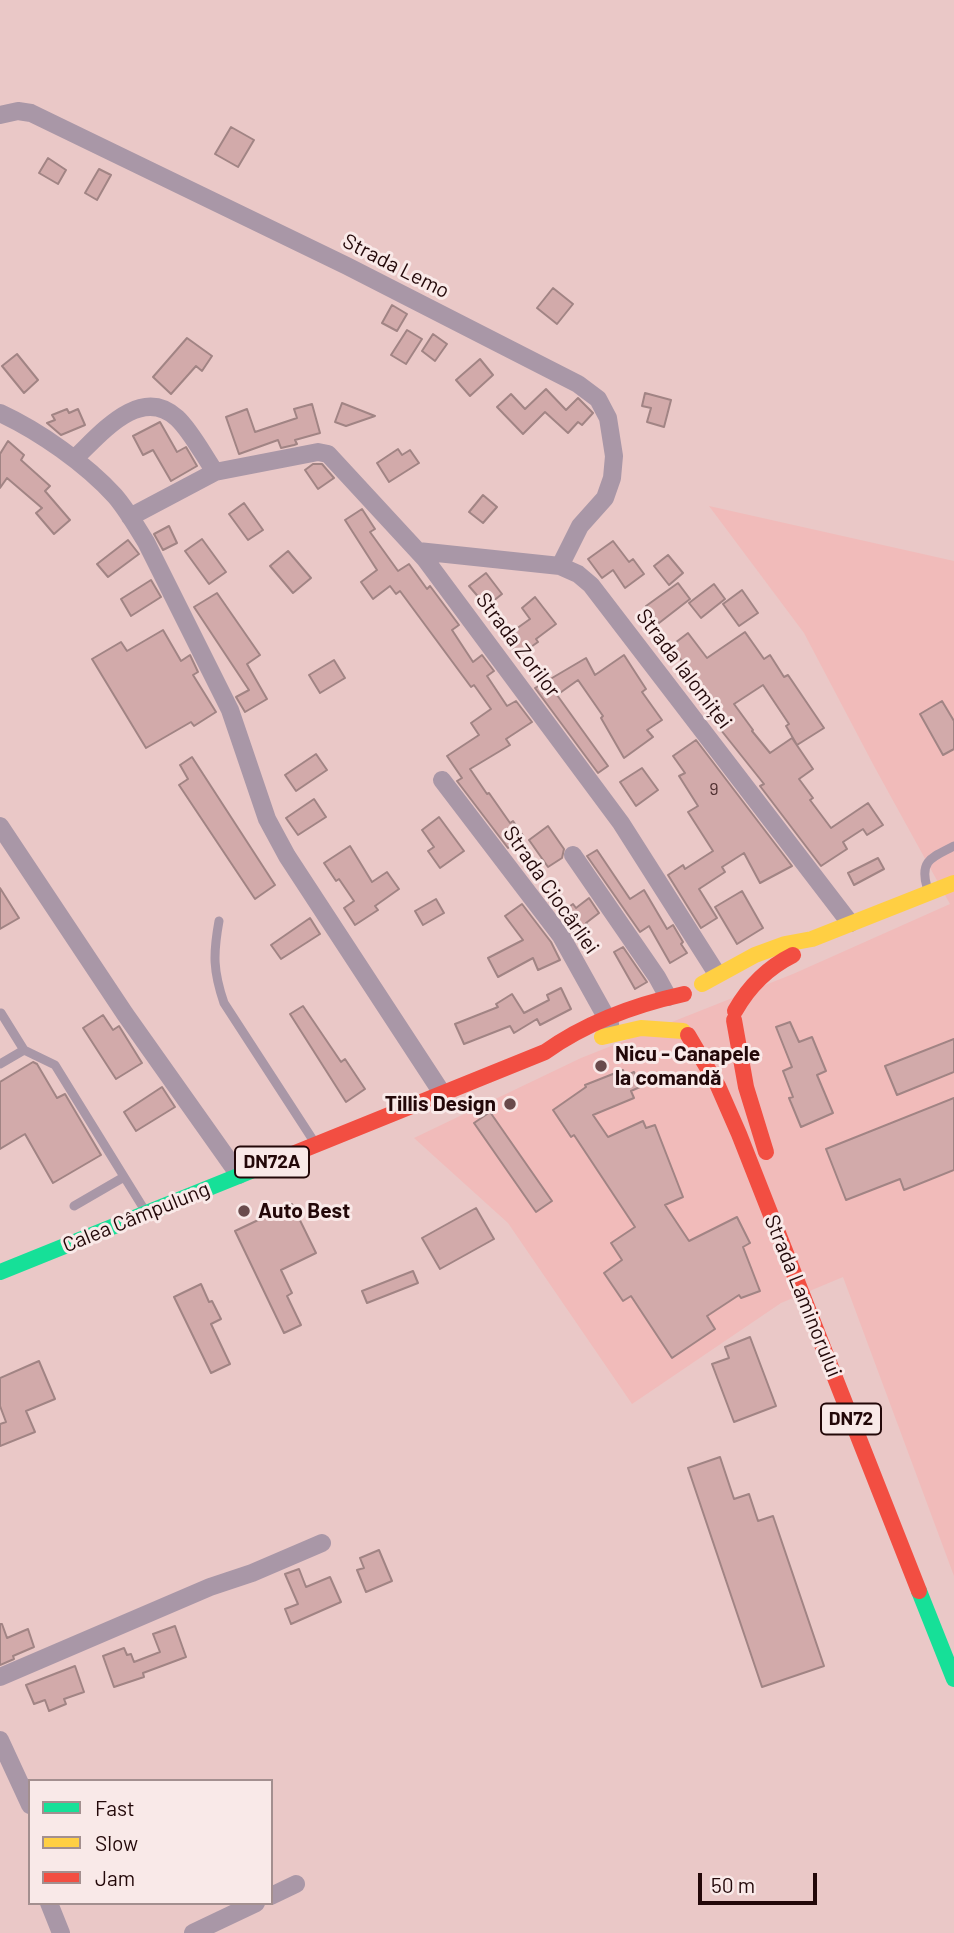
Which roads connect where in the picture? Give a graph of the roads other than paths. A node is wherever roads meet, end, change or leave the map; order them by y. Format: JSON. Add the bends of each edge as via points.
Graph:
{"nodes":[{"id":1,"x":0,"y":115,"type":"edge"},
{"id":2,"x":0,"y":413,"type":"edge"},
{"id":3,"x":74,"y":459,"type":"junction"},
{"id":4,"x":215,"y":472,"type":"junction"},
{"id":5,"x":130,"y":517,"type":"junction"},
{"id":6,"x":418,"y":551,"type":"junction"},
{"id":7,"x":560,"y":566,"type":"junction"},
{"id":8,"x":442,"y":780,"type":"dead end"},
{"id":9,"x":0,"y":826,"type":"edge"},
{"id":10,"x":954,"y":846,"type":"edge"},
{"id":11,"x":573,"y":855,"type":"dead end"},
{"id":12,"x":954,"y":883,"type":"edge"},
{"id":13,"x":928,"y":892,"type":"junction"},
{"id":14,"x":219,"y":921,"type":"dead end"},
{"id":15,"x":850,"y":923,"type":"junction"},
{"id":16,"x":812,"y":939,"type":"junction"},
{"id":17,"x":722,"y":985,"type":"junction"},
{"id":18,"x":1,"y":1013,"type":"edge"},
{"id":19,"x":680,"y":1014,"type":"junction"},
{"id":20,"x":734,"y":1015,"type":"junction"},
{"id":21,"x":611,"y":1025,"type":"junction"},
{"id":22,"x":723,"y":1035,"type":"dead end"},
{"id":23,"x":706,"y":1041,"type":"dead end"},
{"id":24,"x":24,"y":1050,"type":"junction"},
{"id":25,"x":0,"y":1064,"type":"edge"},
{"id":26,"x":442,"y":1093,"type":"junction"},
{"id":27,"x":316,"y":1144,"type":"junction"},
{"id":28,"x":771,"y":1163,"type":"dead end"},
{"id":29,"x":239,"y":1175,"type":"junction"},
{"id":30,"x":124,"y":1177,"type":"junction"},
{"id":31,"x":74,"y":1206,"type":"dead end"},
{"id":32,"x":146,"y":1213,"type":"junction"},
{"id":33,"x":0,"y":1272,"type":"edge"},
{"id":34,"x":322,"y":1543,"type":"dead end"},
{"id":35,"x":925,"y":1562,"type":"dead end"},
{"id":36,"x":954,"y":1639,"type":"edge"},
{"id":37,"x":0,"y":1677,"type":"edge"},
{"id":38,"x":954,"y":1679,"type":"edge"},
{"id":39,"x":0,"y":1740,"type":"edge"},
{"id":40,"x":28,"y":1801,"type":"edge"},
{"id":41,"x":296,"y":1884,"type":"dead end"},
{"id":42,"x":273,"y":1895,"type":"edge"},
{"id":43,"x":49,"y":1905,"type":"edge"},
{"id":44,"x":252,"y":1905,"type":"edge"},
{"id":45,"x":61,"y":1933,"type":"edge"},
{"id":46,"x":193,"y":1933,"type":"edge"}],
"edges":[{"from":1,"to":7,"type":"street","name":"Strada Lemo","via":[[31,113],[347,266],[578,384],[598,399],[612,438],[612,478],[605,498],[580,526]]},
{"from":2,"to":3,"type":"street"},
{"from":3,"to":4,"type":"street","via":[[116,419],[136,408],[161,407],[178,419]]},
{"from":3,"to":5,"type":"street","via":[[115,496]]},
{"from":4,"to":5,"type":"street","name":"Strada Zorilor"},
{"from":4,"to":6,"type":"street","name":"Strada Zorilor","via":[[328,454]]},
{"from":5,"to":26,"type":"street","via":[[230,710],[267,819],[286,856]]},
{"from":6,"to":7,"type":"street","name":"Strada Ialomiței"},
{"from":6,"to":17,"type":"street","name":"Strada Zorilor","via":[[621,823]]},
{"from":7,"to":15,"type":"street","name":"Strada Ialomiței","via":[[591,585]]},
{"from":8,"to":21,"type":"street","name":"Strada Ciocârliei","via":[[561,936]]},
{"from":9,"to":29,"type":"street"},
{"from":10,"to":13,"type":"lane","via":[[925,866]]},
{"from":11,"to":19,"type":"street"},
{"from":12,"to":13,"type":"main road","name":"Calea Câmpulung"},
{"from":13,"to":15,"type":"main road","name":"Calea Câmpulung"},
{"from":14,"to":27,"type":"lane","via":[[213,960],[224,1003]]},
{"from":15,"to":16,"type":"main road","name":"Calea Câmpulung"},
{"from":16,"to":17,"type":"main road","name":"Calea Câmpulung","via":[[798,940]]},
{"from":16,"to":20,"type":"main road","name":"Calea Câmpulung","via":[[748,988]]},
{"from":17,"to":19,"type":"main road","name":"Calea Câmpulung","via":[[702,984]]},
{"from":17,"to":20,"type":"main road"},
{"from":18,"to":24,"type":"lane"},
{"from":19,"to":21,"type":"main road","name":"Calea Câmpulung","number":"DN72A"},
{"from":19,"to":21,"type":"main road","name":"Calea Câmpulung","number":"DN72A","via":[[641,1028]]},
{"from":19,"to":23,"type":"main road","name":"Calea Câmpulung"},
{"from":19,"to":38,"type":"main road","name":"Strada Laminorului","number":"DN72","via":[[739,1134]]},
{"from":20,"to":22,"type":"main road","name":"Calea Câmpulung"},
{"from":20,"to":28,"type":"main road","via":[[751,1108]]},
{"from":21,"to":26,"type":"main road","name":"Calea Câmpulung","number":"DN72A","via":[[565,1036],[545,1052]]},
{"from":24,"to":25,"type":"lane"},
{"from":24,"to":30,"type":"lane","via":[[55,1065]]},
{"from":26,"to":27,"type":"main road","name":"Calea Câmpulung","number":"DN72A"},
{"from":27,"to":29,"type":"main road","name":"Calea Câmpulung","number":"DN72A"},
{"from":29,"to":32,"type":"main road","name":"Calea Câmpulung","number":"DN72A"},
{"from":30,"to":31,"type":"lane"},
{"from":30,"to":32,"type":"lane"},
{"from":32,"to":33,"type":"main road","name":"Calea Câmpulung","number":"DN72A"},
{"from":34,"to":37,"type":"street"},
{"from":35,"to":36,"type":"main road"},
{"from":39,"to":40,"type":"street"},
{"from":41,"to":42,"type":"street"},
{"from":43,"to":45,"type":"street"},
{"from":44,"to":46,"type":"street"}]}
